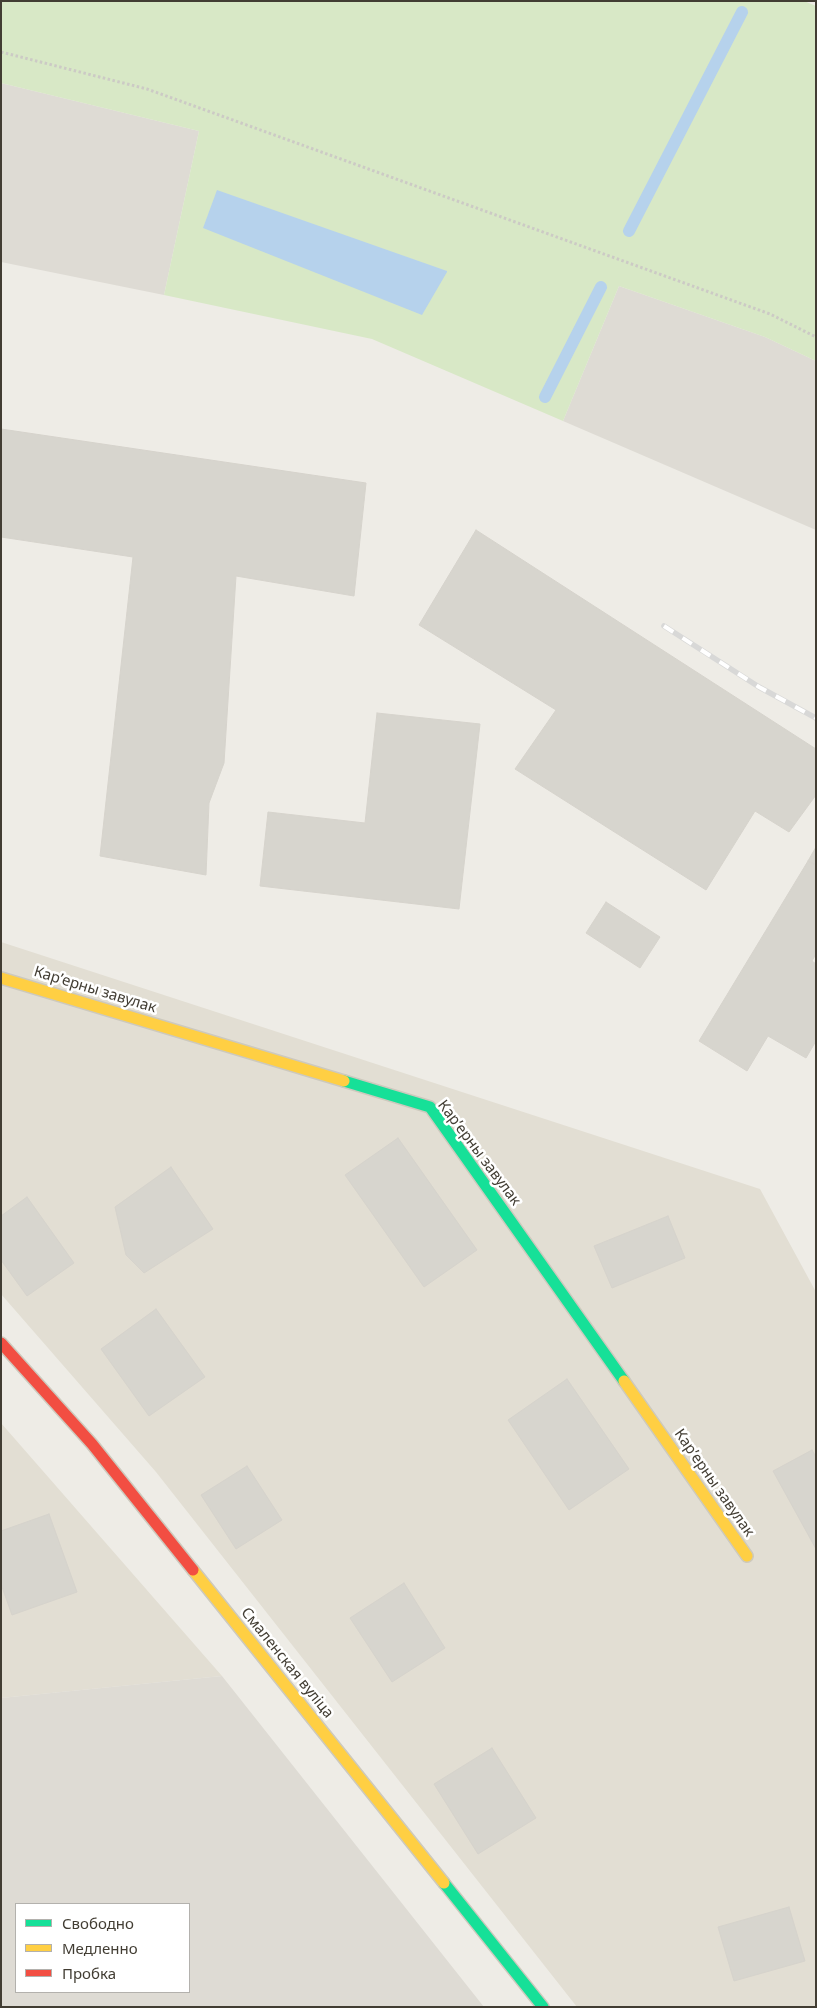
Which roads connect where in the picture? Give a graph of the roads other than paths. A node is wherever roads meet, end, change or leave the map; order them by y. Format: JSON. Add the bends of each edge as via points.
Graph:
{"nodes":[{"id":1,"x":1,"y":978,"type":"edge"},
{"id":2,"x":1,"y":1342,"type":"edge"},
{"id":3,"x":746,"y":1556,"type":"dead end"},
{"id":4,"x":543,"y":2007,"type":"edge"}],
"edges":[{"from":1,"to":3,"type":"street","name":"Карʼерны завулак","via":[[430,1107]]},
{"from":2,"to":4,"type":"street","name":"Смаленская вуліца","via":[[92,1444]]}]}
